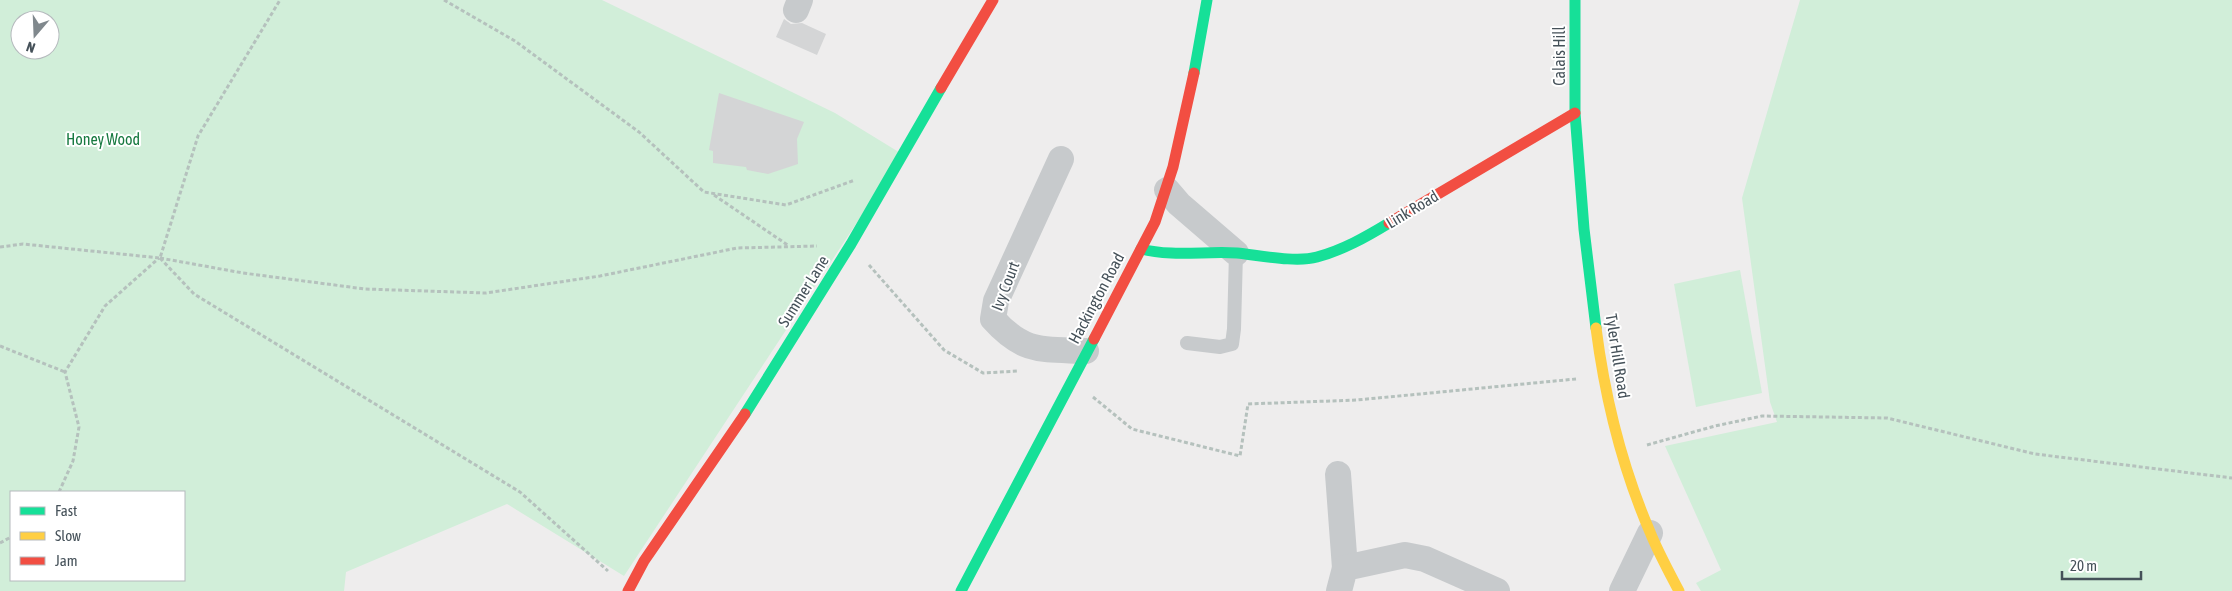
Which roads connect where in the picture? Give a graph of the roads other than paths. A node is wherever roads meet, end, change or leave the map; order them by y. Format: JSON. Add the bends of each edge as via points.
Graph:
{"nodes":[{"id":1,"x":993,"y":0,"type":"edge"},
{"id":2,"x":1207,"y":0,"type":"edge"},
{"id":3,"x":1576,"y":0,"type":"edge"},
{"id":4,"x":1575,"y":113,"type":"junction"},
{"id":5,"x":1062,"y":159,"type":"dead end"},
{"id":6,"x":1167,"y":190,"type":"junction"},
{"id":7,"x":1141,"y":249,"type":"junction"},
{"id":8,"x":1236,"y":253,"type":"junction"},
{"id":9,"x":1187,"y":343,"type":"dead end"},
{"id":10,"x":1086,"y":352,"type":"junction"},
{"id":11,"x":1338,"y":474,"type":"dead end"},
{"id":12,"x":1650,"y":533,"type":"junction"},
{"id":13,"x":1342,"y":579,"type":"edge"},
{"id":14,"x":628,"y":590,"type":"edge"},
{"id":15,"x":961,"y":591,"type":"edge"},
{"id":16,"x":1497,"y":591,"type":"edge"},
{"id":17,"x":1622,"y":591,"type":"edge"},
{"id":18,"x":1679,"y":591,"type":"edge"}],
"edges":[{"from":1,"to":14,"type":"street","name":"Summer Lane","via":[[851,244],[723,448],[644,561]]},
{"from":2,"to":6,"type":"street","name":"Hackington Road","via":[[1187,115]]},
{"from":3,"to":4,"type":"street","name":"Calais Hill"},
{"from":4,"to":8,"type":"street","name":"Link Road","via":[[1359,241],[1315,258],[1271,258]]},
{"from":4,"to":12,"type":"street","name":"Tyler Hill Road","via":[[1584,229],[1602,377],[1621,453]]},
{"from":5,"to":10,"type":"street","name":"Ivy Court","via":[[996,301],[993,319],[1007,334],[1032,348]]},
{"from":6,"to":7,"type":"street","name":"Hackington Road"},
{"from":6,"to":8,"type":"street"},
{"from":7,"to":8,"type":"street","name":"Link Road","via":[[1157,253]]},
{"from":7,"to":10,"type":"street","name":"Hackington Road"},
{"from":8,"to":9,"type":"lane","via":[[1232,344],[1220,347]]},
{"from":10,"to":15,"type":"street","name":"Hackington Road"},
{"from":11,"to":13,"type":"street"},
{"from":12,"to":17,"type":"street"},
{"from":12,"to":18,"type":"street","name":"Tyler Hill Road"},
{"from":13,"to":16,"type":"street","via":[[1405,555],[1425,559]]}]}
